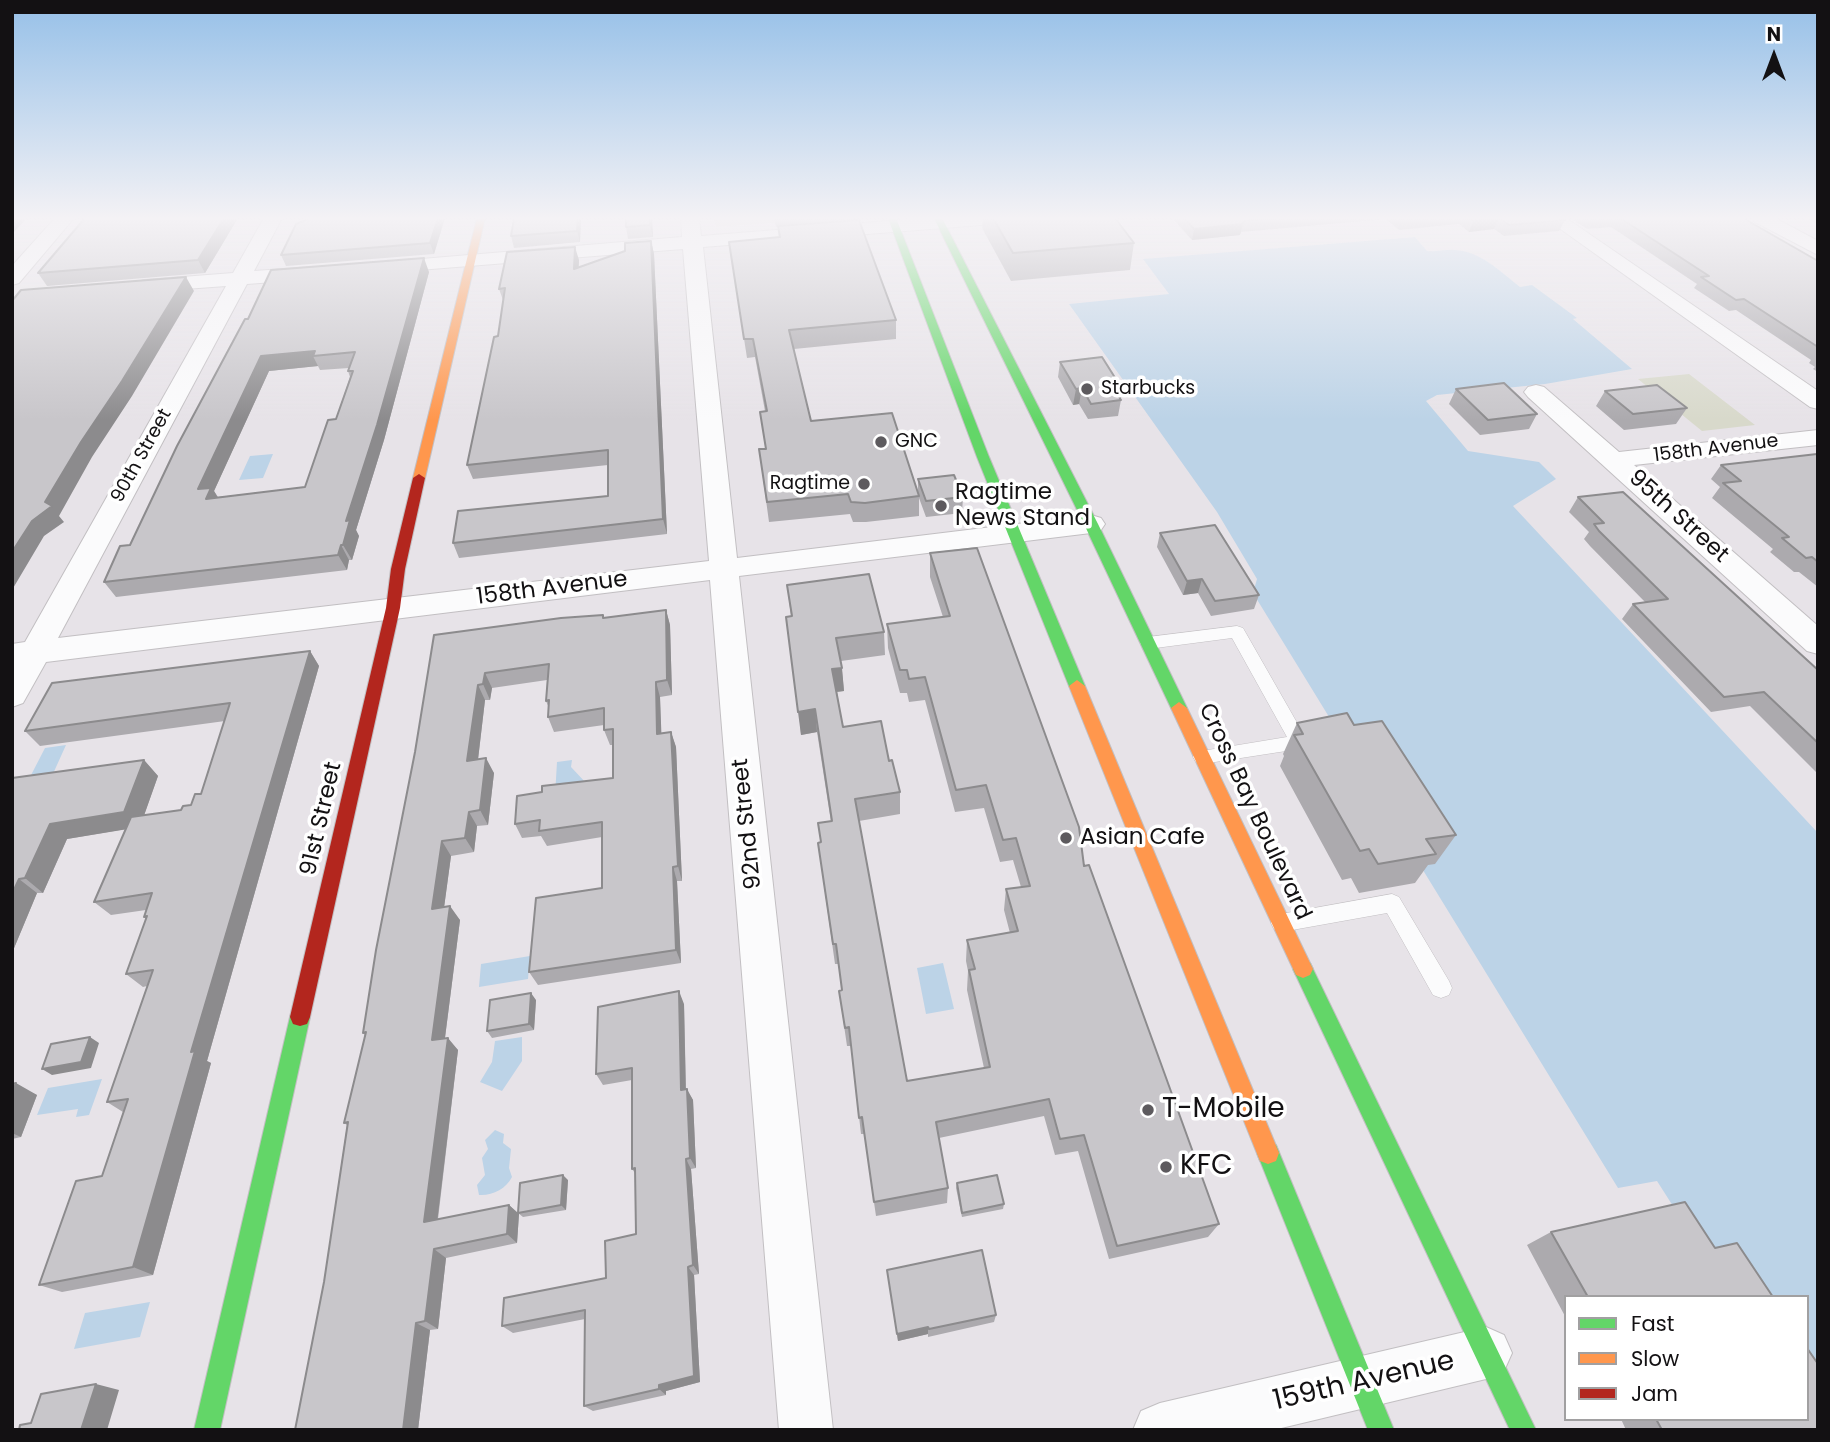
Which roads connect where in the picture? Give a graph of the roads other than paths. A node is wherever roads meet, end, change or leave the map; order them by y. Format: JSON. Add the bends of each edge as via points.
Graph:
{"nodes":[{"id":1,"x":159,"y":285,"type":"edge"},
{"id":2,"x":235,"y":285,"type":"edge"},
{"id":3,"x":465,"y":285,"type":"edge"},
{"id":4,"x":696,"y":285,"type":"edge"},
{"id":5,"x":918,"y":285,"type":"edge"},
{"id":6,"x":969,"y":285,"type":"edge"},
{"id":7,"x":1651,"y":285,"type":"edge"},
{"id":8,"x":124,"y":288,"type":"edge"},
{"id":9,"x":1536,"y":392,"type":"dead end"},
{"id":10,"x":1818,"y":402,"type":"edge"},
{"id":11,"x":1818,"y":437,"type":"edge"},
{"id":12,"x":1615,"y":460,"type":"junction"},
{"id":13,"x":1091,"y":524,"type":"junction"},
{"id":14,"x":1015,"y":532,"type":"junction"},
{"id":15,"x":723,"y":569,"type":"junction"},
{"id":16,"x":393,"y":608,"type":"junction"},
{"id":17,"x":1148,"y":643,"type":"junction"},
{"id":18,"x":1818,"y":643,"type":"edge"},
{"id":19,"x":24,"y":653,"type":"edge"},
{"id":20,"x":12,"y":695,"type":"edge"},
{"id":21,"x":1202,"y":757,"type":"junction"},
{"id":22,"x":1281,"y":923,"type":"junction"},
{"id":23,"x":1441,"y":988,"type":"dead end"},
{"id":24,"x":1486,"y":1353,"type":"junction"},
{"id":25,"x":1362,"y":1382,"type":"junction"},
{"id":26,"x":207,"y":1430,"type":"edge"},
{"id":27,"x":806,"y":1430,"type":"edge"},
{"id":28,"x":1160,"y":1430,"type":"edge"},
{"id":29,"x":1381,"y":1430,"type":"edge"},
{"id":30,"x":1523,"y":1430,"type":"edge"}],
"edges":[{"from":1,"to":8,"type":"street"},
{"from":2,"to":19,"type":"street","name":"90th Street"},
{"from":3,"to":16,"type":"main road","name":"91st Street","via":[[401,555]]},
{"from":4,"to":15,"type":"street","name":"92nd Street"},
{"from":5,"to":14,"type":"main road"},
{"from":6,"to":13,"type":"main road","name":"Cross Bay Boulevard"},
{"from":7,"to":10,"type":"street"},
{"from":9,"to":12,"type":"street","name":"95th Street"},
{"from":11,"to":12,"type":"street","name":"158th Avenue"},
{"from":12,"to":18,"type":"street","name":"95th Street"},
{"from":13,"to":14,"type":"street","name":"158th Avenue"},
{"from":13,"to":17,"type":"main road","name":"Cross Bay Boulevard"},
{"from":14,"to":15,"type":"street","name":"158th Avenue"},
{"from":14,"to":25,"type":"main road"},
{"from":15,"to":16,"type":"street","name":"158th Avenue"},
{"from":15,"to":27,"type":"street","name":"92nd Street"},
{"from":16,"to":19,"type":"street","name":"158th Avenue"},
{"from":16,"to":26,"type":"main road","name":"91st Street"},
{"from":17,"to":21,"type":"main road","name":"Cross Bay Boulevard"},
{"from":17,"to":21,"type":"lane","via":[[1237,632],[1299,742]]},
{"from":19,"to":20,"type":"street","name":"90th Street"},
{"from":21,"to":22,"type":"main road","name":"Cross Bay Boulevard"},
{"from":22,"to":23,"type":"lane","via":[[1392,904]]},
{"from":22,"to":24,"type":"main road","name":"Cross Bay Boulevard"},
{"from":24,"to":25,"type":"street","name":"159th Avenue"},
{"from":24,"to":30,"type":"main road","name":"Cross Bay Boulevard"},
{"from":25,"to":28,"type":"street","name":"159th Avenue"},
{"from":25,"to":29,"type":"main road"}]}
